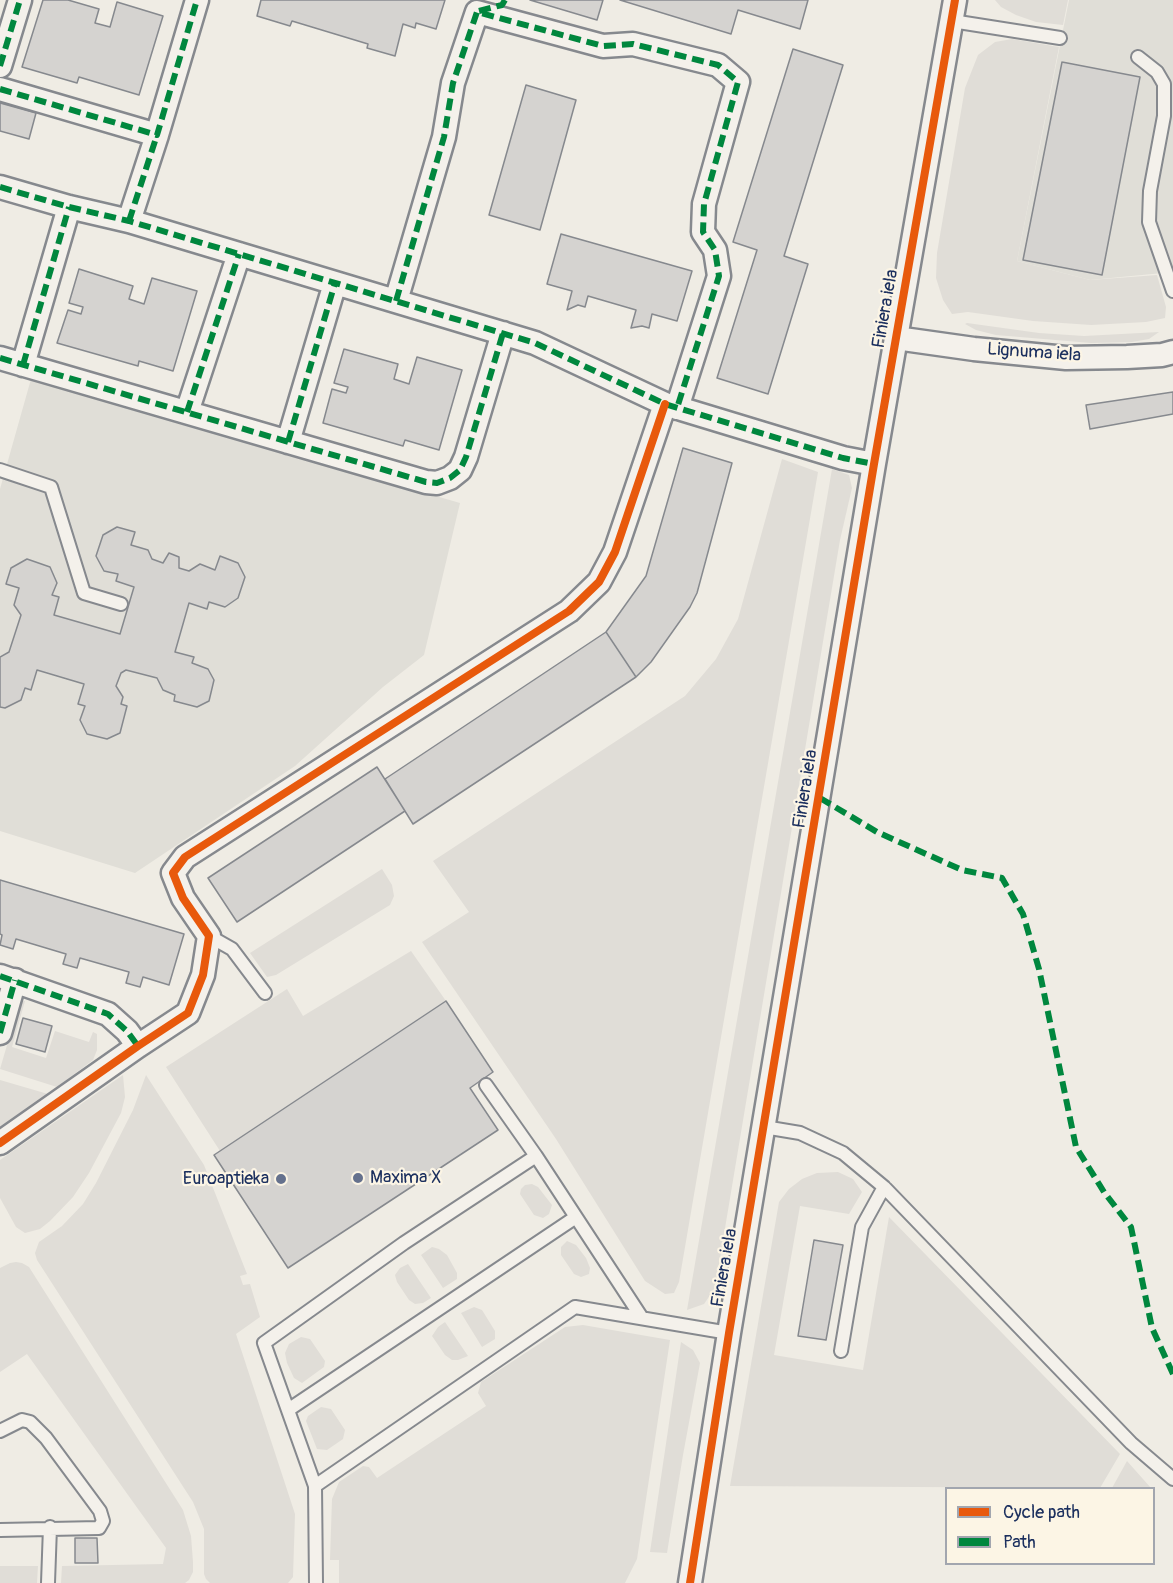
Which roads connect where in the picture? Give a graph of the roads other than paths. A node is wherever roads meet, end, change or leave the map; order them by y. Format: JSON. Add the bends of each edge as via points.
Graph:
{"nodes":[{"id":1,"x":20,"y":0,"type":"edge"},
{"id":2,"x":196,"y":0,"type":"edge"},
{"id":3,"x":953,"y":10,"type":"edge"},
{"id":4,"x":1060,"y":38,"type":"dead end"},
{"id":5,"x":1138,"y":57,"type":"dead end"},
{"id":6,"x":0,"y":66,"type":"edge"},
{"id":7,"x":0,"y":89,"type":"edge"},
{"id":8,"x":157,"y":135,"type":"junction"},
{"id":9,"x":0,"y":187,"type":"edge"},
{"id":10,"x":69,"y":207,"type":"junction"},
{"id":11,"x":129,"y":221,"type":"junction"},
{"id":12,"x":239,"y":254,"type":"junction"},
{"id":13,"x":335,"y":283,"type":"junction"},
{"id":14,"x":1173,"y":291,"type":"edge"},
{"id":15,"x":396,"y":301,"type":"junction"},
{"id":16,"x":503,"y":333,"type":"junction"},
{"id":17,"x":896,"y":338,"type":"junction"},
{"id":18,"x":1173,"y":352,"type":"edge"},
{"id":19,"x":0,"y":358,"type":"edge"},
{"id":20,"x":23,"y":365,"type":"junction"},
{"id":21,"x":671,"y":406,"type":"junction"},
{"id":22,"x":187,"y":412,"type":"junction"},
{"id":23,"x":288,"y":442,"type":"junction"},
{"id":24,"x":874,"y":464,"type":"junction"},
{"id":25,"x":0,"y":471,"type":"edge"},
{"id":26,"x":122,"y":604,"type":"dead end"},
{"id":27,"x":209,"y":936,"type":"junction"},
{"id":28,"x":8,"y":978,"type":"edge"},
{"id":29,"x":265,"y":993,"type":"dead end"},
{"id":30,"x":0,"y":1033,"type":"edge"},
{"id":31,"x":138,"y":1046,"type":"junction"},
{"id":32,"x":486,"y":1084,"type":"dead end"},
{"id":33,"x":764,"y":1127,"type":"junction"},
{"id":34,"x":0,"y":1143,"type":"edge"},
{"id":35,"x":536,"y":1156,"type":"junction"},
{"id":36,"x":884,"y":1187,"type":"junction"},
{"id":37,"x":576,"y":1217,"type":"junction"},
{"id":38,"x":642,"y":1318,"type":"junction"},
{"id":39,"x":729,"y":1333,"type":"junction"},
{"id":40,"x":841,"y":1351,"type":"dead end"},
{"id":41,"x":288,"y":1410,"type":"junction"},
{"id":42,"x":0,"y":1431,"type":"edge"},
{"id":43,"x":1173,"y":1466,"type":"edge"},
{"id":44,"x":1159,"y":1467,"type":"junction"},
{"id":45,"x":1173,"y":1479,"type":"edge"},
{"id":46,"x":315,"y":1486,"type":"junction"},
{"id":47,"x":50,"y":1527,"type":"junction"},
{"id":48,"x":0,"y":1530,"type":"edge"},
{"id":49,"x":48,"y":1583,"type":"edge"},
{"id":50,"x":316,"y":1583,"type":"edge"},
{"id":51,"x":690,"y":1583,"type":"edge"}],
"edges":[{"from":1,"to":6,"type":"street"},
{"from":2,"to":8,"type":"street"},
{"from":3,"to":4,"type":"lane"},
{"from":3,"to":17,"type":"street","name":"Finiera iela"},
{"from":5,"to":14,"type":"lane","via":[[1157,72],[1164,84],[1164,116],[1150,191],[1149,222]]},
{"from":7,"to":8,"type":"street"},
{"from":8,"to":11,"type":"street"},
{"from":9,"to":10,"type":"street"},
{"from":10,"to":11,"type":"street"},
{"from":10,"to":20,"type":"street"},
{"from":11,"to":12,"type":"street"},
{"from":12,"to":13,"type":"street"},
{"from":12,"to":22,"type":"street"},
{"from":13,"to":15,"type":"street"},
{"from":13,"to":23,"type":"street"},
{"from":15,"to":16,"type":"street"},
{"from":15,"to":21,"type":"street","via":[[444,137],[453,83],[477,12],[603,46],[633,44],[718,65],[738,82],[704,204],[703,232],[715,250],[719,276]]},
{"from":16,"to":21,"type":"street","via":[[535,343]]},
{"from":16,"to":23,"type":"street","via":[[466,457],[460,470],[450,478],[426,482]]},
{"from":17,"to":18,"type":"street","name":"Lignuma iela","via":[[1066,358]]},
{"from":17,"to":24,"type":"street","name":"Finiera iela"},
{"from":19,"to":20,"type":"street"},
{"from":20,"to":22,"type":"street"},
{"from":21,"to":24,"type":"street"},
{"from":21,"to":27,"type":"street","via":[[615,552],[599,582],[569,611],[185,857],[172,873],[183,898]]},
{"from":22,"to":23,"type":"street"},
{"from":24,"to":33,"type":"street","name":"Finiera iela"},
{"from":25,"to":26,"type":"lane","via":[[51,487],[84,593]]},
{"from":27,"to":29,"type":"lane","via":[[232,949]]},
{"from":27,"to":31,"type":"street","via":[[203,975],[188,1013]]},
{"from":28,"to":30,"type":"street"},
{"from":28,"to":31,"type":"street","via":[[108,1014]]},
{"from":31,"to":34,"type":"street"},
{"from":32,"to":35,"type":"lane"},
{"from":33,"to":36,"type":"lane","via":[[800,1133],[843,1153]]},
{"from":33,"to":39,"type":"street","name":"Finiera iela"},
{"from":35,"to":37,"type":"lane"},
{"from":35,"to":41,"type":"lane","via":[[404,1243],[264,1343]]},
{"from":36,"to":40,"type":"lane","via":[[862,1227]]},
{"from":36,"to":44,"type":"lane","via":[[1131,1443]]},
{"from":37,"to":38,"type":"lane"},
{"from":37,"to":41,"type":"lane"},
{"from":38,"to":39,"type":"lane"},
{"from":38,"to":46,"type":"lane","via":[[575,1307]]},
{"from":39,"to":51,"type":"street","name":"Finiera iela"},
{"from":41,"to":46,"type":"lane"},
{"from":42,"to":47,"type":"lane","via":[[22,1420],[30,1422],[100,1510],[103,1521],[99,1528]]},
{"from":43,"to":44,"type":"lane"},
{"from":44,"to":45,"type":"lane"},
{"from":46,"to":50,"type":"lane"},
{"from":47,"to":48,"type":"lane"},
{"from":47,"to":49,"type":"lane"}]}
